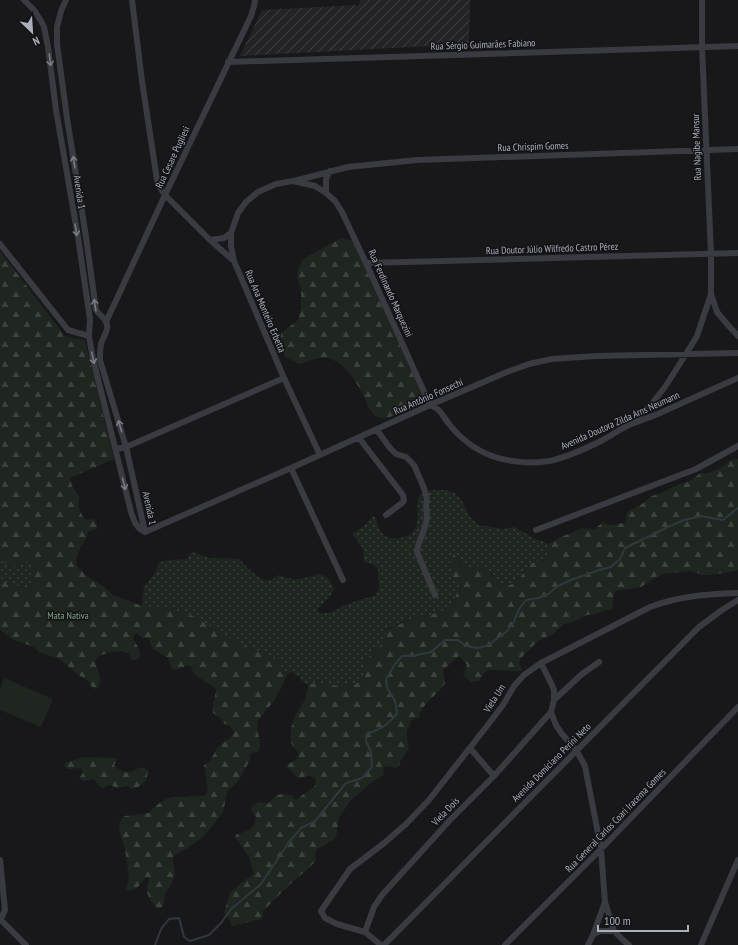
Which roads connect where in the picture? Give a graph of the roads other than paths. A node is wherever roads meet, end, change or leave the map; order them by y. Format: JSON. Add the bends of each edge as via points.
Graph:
{"nodes":[{"id":1,"x":24,"y":0,"type":"edge"},
{"id":2,"x":66,"y":0,"type":"edge"},
{"id":3,"x":132,"y":0,"type":"edge"},
{"id":4,"x":255,"y":0,"type":"edge"},
{"id":5,"x":702,"y":0,"type":"edge"},
{"id":6,"x":738,"y":46,"type":"edge"},
{"id":7,"x":702,"y":47,"type":"junction"},
{"id":8,"x":228,"y":62,"type":"junction"},
{"id":9,"x":738,"y":149,"type":"edge"},
{"id":10,"x":706,"y":150,"type":"junction"},
{"id":11,"x":330,"y":171,"type":"junction"},
{"id":12,"x":293,"y":181,"type":"junction"},
{"id":13,"x":326,"y":193,"type":"junction"},
{"id":14,"x":165,"y":195,"type":"junction"},
{"id":15,"x":231,"y":233,"type":"junction"},
{"id":16,"x":210,"y":240,"type":"junction"},
{"id":17,"x":0,"y":244,"type":"edge"},
{"id":18,"x":710,"y":254,"type":"junction"},
{"id":19,"x":738,"y":254,"type":"edge"},
{"id":20,"x":234,"y":261,"type":"junction"},
{"id":21,"x":366,"y":263,"type":"junction"},
{"id":22,"x":711,"y":294,"type":"junction"},
{"id":23,"x":105,"y":320,"type":"junction"},
{"id":24,"x":90,"y":324,"type":"junction"},
{"id":25,"x":89,"y":336,"type":"junction"},
{"id":26,"x":738,"y":336,"type":"edge"},
{"id":27,"x":738,"y":353,"type":"edge"},
{"id":28,"x":686,"y":354,"type":"junction"},
{"id":29,"x":284,"y":378,"type":"junction"},
{"id":30,"x":738,"y":378,"type":"edge"},
{"id":31,"x":430,"y":405,"type":"junction"},
{"id":32,"x":628,"y":426,"type":"junction"},
{"id":33,"x":377,"y":430,"type":"junction"},
{"id":34,"x":359,"y":438,"type":"junction"},
{"id":35,"x":738,"y":446,"type":"edge"},
{"id":36,"x":126,"y":447,"type":"junction"},
{"id":37,"x":116,"y":449,"type":"junction"},
{"id":38,"x":320,"y":455,"type":"junction"},
{"id":39,"x":292,"y":468,"type":"junction"},
{"id":40,"x":386,"y":515,"type":"dead end"},
{"id":41,"x":536,"y":530,"type":"dead end"},
{"id":42,"x":145,"y":532,"type":"junction"},
{"id":43,"x":343,"y":580,"type":"dead end"},
{"id":44,"x":738,"y":593,"type":"edge"},
{"id":45,"x":435,"y":596,"type":"dead end"},
{"id":46,"x":738,"y":600,"type":"edge"},
{"id":47,"x":599,"y":662,"type":"dead end"},
{"id":48,"x":541,"y":663,"type":"junction"},
{"id":49,"x":554,"y":700,"type":"junction"},
{"id":50,"x":738,"y":707,"type":"edge"},
{"id":51,"x":551,"y":712,"type":"junction"},
{"id":52,"x":470,"y":748,"type":"junction"},
{"id":53,"x":576,"y":750,"type":"junction"},
{"id":54,"x":494,"y":776,"type":"junction"},
{"id":55,"x":601,"y":849,"type":"junction"},
{"id":56,"x":0,"y":860,"type":"edge"},
{"id":57,"x":738,"y":860,"type":"edge"},
{"id":58,"x":605,"y":902,"type":"junction"},
{"id":59,"x":0,"y":919,"type":"edge"},
{"id":60,"x":614,"y":931,"type":"junction"},
{"id":61,"x":365,"y":932,"type":"junction"},
{"id":62,"x":593,"y":935,"type":"junction"},
{"id":63,"x":623,"y":942,"type":"edge"},
{"id":64,"x":26,"y":945,"type":"edge"},
{"id":65,"x":382,"y":945,"type":"edge"},
{"id":66,"x":505,"y":945,"type":"edge"},
{"id":67,"x":588,"y":945,"type":"edge"},
{"id":68,"x":629,"y":945,"type":"edge"},
{"id":69,"x":701,"y":945,"type":"edge"}],
"edges":[{"from":1,"to":24,"type":"street","name":"Avenida 1","one_way":true,"via":[[41,21],[48,46]]},
{"from":23,"to":2,"type":"street","name":"Avenida 1","one_way":true,"via":[[96,310],[56,44],[57,27]]},
{"from":3,"to":14,"type":"street","name":"Rua Ana Monteiro Erbetta","via":[[157,180]]},
{"from":4,"to":8,"type":"street","name":"Rua Cesare Pugliesi","via":[[251,16]]},
{"from":5,"to":7,"type":"street","name":"Rua Nagibe Mansur"},
{"from":6,"to":7,"type":"street","name":"Rua Sérgio Guimarães Fabiano"},
{"from":7,"to":8,"type":"street","name":"Rua Sérgio Guimarães Fabiano"},
{"from":7,"to":10,"type":"street","name":"Rua Nagibe Mansur"},
{"from":8,"to":14,"type":"street","name":"Rua Cesare Pugliesi"},
{"from":9,"to":10,"type":"street","name":"Rua Chrispim Gomes"},
{"from":10,"to":11,"type":"street","name":"Rua Chrispim Gomes","via":[[417,160]]},
{"from":10,"to":18,"type":"street","name":"Rua Nagibe Mansur"},
{"from":11,"to":12,"type":"street","name":"Rua Chrispim Gomes"},
{"from":11,"to":13,"type":"street","via":[[326,179]]},
{"from":12,"to":13,"type":"street","name":"Rua Chrispim Gomes","via":[[315,186]]},
{"from":12,"to":15,"type":"street","name":"Rua Chrispim Gomes","via":[[276,184],[258,192],[246,202],[238,213]]},
{"from":13,"to":21,"type":"street","name":"Rua Ferdinando Marquezini","via":[[339,206]]},
{"from":14,"to":16,"type":"street","name":"Rua Ana Monteiro Erbetta"},
{"from":14,"to":23,"type":"street","name":"Rua Cesare Pugliesi"},
{"from":15,"to":16,"type":"street","via":[[224,238]]},
{"from":15,"to":20,"type":"street","name":"Rua Chrispim Gomes"},
{"from":16,"to":20,"type":"street","name":"Rua Ana Monteiro Erbetta"},
{"from":17,"to":25,"type":"street","via":[[68,330]]},
{"from":18,"to":19,"type":"street","name":"Rua Doutor Júlio Wilfredo Castro Pérez"},
{"from":18,"to":21,"type":"street","name":"Rua Doutor Júlio Wilfredo Castro Pérez"},
{"from":18,"to":22,"type":"street","name":"Rua Nagibe Mansur"},
{"from":20,"to":29,"type":"street","name":"Rua Ana Monteiro Erbetta"},
{"from":21,"to":31,"type":"street","name":"Rua Ferdinando Marquezini"},
{"from":22,"to":26,"type":"street","name":"Rua Nagibe Mansur","via":[[717,312]]},
{"from":22,"to":28,"type":"street","name":"Rua Nagibe Mansur","via":[[696,336]]},
{"from":23,"to":24,"type":"street","via":[[97,318]]},
{"from":36,"to":23,"type":"street","name":"Avenida 1","one_way":true,"via":[[100,360],[100,350],[107,328]]},
{"from":24,"to":25,"type":"street","name":"Avenida 1"},
{"from":25,"to":37,"type":"street","name":"Avenida 1","one_way":true},
{"from":27,"to":28,"type":"street","name":"Rua Antônio Fonsechi"},
{"from":28,"to":31,"type":"street","name":"Rua Antônio Fonsechi","via":[[552,358],[507,372]]},
{"from":28,"to":32,"type":"street","name":"Rua Nagibe Mansur","via":[[650,406]]},
{"from":29,"to":36,"type":"street"},
{"from":29,"to":38,"type":"street","name":"Rua Ana Monteiro Erbetta"},
{"from":30,"to":32,"type":"street","name":"Avenida Doutora Zilda Arns Neumann"},
{"from":31,"to":32,"type":"street","name":"Avenida Doutora Zilda Arns Neumann","via":[[442,413],[464,439],[490,455],[529,462],[549,461],[569,455]]},
{"from":31,"to":33,"type":"street","name":"Rua Antônio Fonsechi"},
{"from":33,"to":34,"type":"street","name":"Rua Antônio Fonsechi"},
{"from":33,"to":45,"type":"street","via":[[396,454],[406,457],[414,465],[424,488],[427,518],[417,552]]},
{"from":34,"to":38,"type":"street","name":"Rua Antônio Fonsechi"},
{"from":34,"to":40,"type":"street","via":[[403,495],[404,501]]},
{"from":35,"to":41,"type":"street","via":[[696,469]]},
{"from":36,"to":37,"type":"street"},
{"from":36,"to":42,"type":"street","name":"Avenida 1"},
{"from":37,"to":42,"type":"street","name":"Avenida 1","one_way":true,"via":[[131,512],[139,530]]},
{"from":38,"to":39,"type":"street","name":"Rua Antônio Fonsechi"},
{"from":39,"to":42,"type":"street","name":"Rua Antônio Fonsechi"},
{"from":39,"to":43,"type":"street"},
{"from":44,"to":48,"type":"street","name":"Viela Um","via":[[696,595],[663,602]]},
{"from":46,"to":53,"type":"street","name":"Avenida Domiciano Perini Neto","via":[[699,627]]},
{"from":47,"to":49,"type":"street"},
{"from":48,"to":49,"type":"street","via":[[554,690]]},
{"from":48,"to":52,"type":"street","name":"Viela Um","via":[[514,686],[503,705]]},
{"from":49,"to":51,"type":"street"},
{"from":50,"to":55,"type":"street","name":"Rua General Carlos Coari Iracema Gomes"},
{"from":51,"to":53,"type":"street","via":[[556,725]]},
{"from":51,"to":54,"type":"street","name":"Viela Dois"},
{"from":52,"to":54,"type":"street"},
{"from":52,"to":61,"type":"street","name":"Viela Um","via":[[429,800],[406,824],[350,869],[321,911],[325,918],[336,924]]},
{"from":53,"to":55,"type":"street","via":[[586,766]]},
{"from":53,"to":65,"type":"street","name":"Avenida Domiciano Perini Neto"},
{"from":54,"to":61,"type":"street","name":"Viela Dois","via":[[382,895],[374,907]]},
{"from":55,"to":58,"type":"street"},
{"from":55,"to":66,"type":"street","name":"Rua General Carlos Coari Iracema Gomes"},
{"from":56,"to":59,"type":"street","via":[[5,910]]},
{"from":57,"to":69,"type":"street"},
{"from":58,"to":60,"type":"street"},
{"from":58,"to":62,"type":"street"},
{"from":59,"to":64,"type":"street"},
{"from":60,"to":62,"type":"street","via":[[600,931]]},
{"from":60,"to":63,"type":"street"},
{"from":61,"to":65,"type":"street"},
{"from":62,"to":67,"type":"street"},
{"from":63,"to":68,"type":"street"}]}
